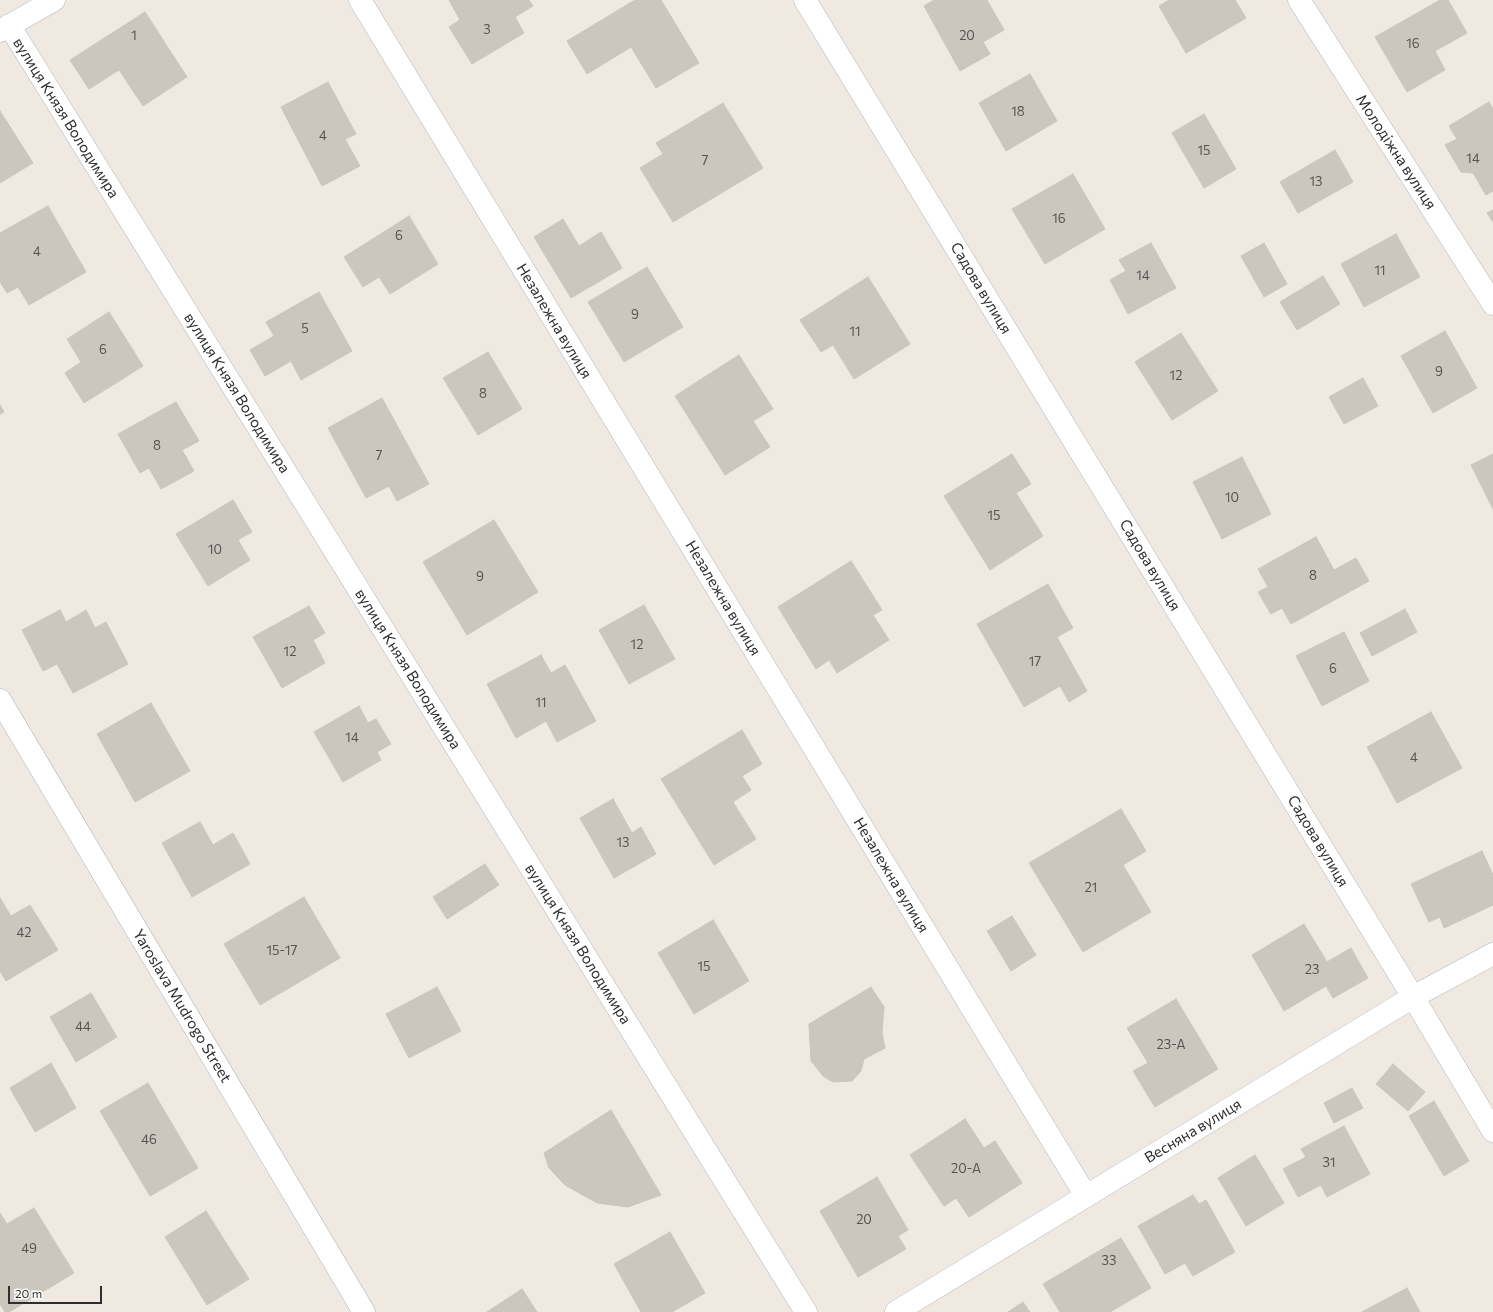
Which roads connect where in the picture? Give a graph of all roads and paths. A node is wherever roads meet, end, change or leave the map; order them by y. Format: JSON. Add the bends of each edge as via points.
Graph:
{"nodes":[{"id":1,"x":54,"y":0,"type":"edge"},
{"id":2,"x":360,"y":0,"type":"edge"},
{"id":3,"x":805,"y":0,"type":"edge"},
{"id":4,"x":1299,"y":0,"type":"edge"},
{"id":5,"x":4,"y":28,"type":"edge"},
{"id":6,"x":1493,"y":304,"type":"edge"},
{"id":7,"x":0,"y":700,"type":"edge"},
{"id":8,"x":1493,"y":954,"type":"edge"},
{"id":9,"x":1413,"y":996,"type":"junction"},
{"id":10,"x":1493,"y":1131,"type":"edge"},
{"id":11,"x":1086,"y":1196,"type":"junction"},
{"id":12,"x":364,"y":1312,"type":"edge"},
{"id":13,"x":806,"y":1312,"type":"edge"},
{"id":14,"x":896,"y":1312,"type":"edge"}],
"edges":[{"from":1,"to":5,"type":"street"},
{"from":2,"to":11,"type":"street","name":"Незалежна вулиця"},
{"from":3,"to":9,"type":"street","name":"Садова вулиця"},
{"from":4,"to":6,"type":"street","name":"Молодіжна вулиця"},
{"from":5,"to":13,"type":"street","name":"вулиця Князя Володимира"},
{"from":7,"to":12,"type":"street","name":"Yaroslava Mudrogo Street"},
{"from":8,"to":9,"type":"street","name":"Весняна вулиця"},
{"from":9,"to":10,"type":"street","name":"Садова вулиця"},
{"from":9,"to":11,"type":"street","name":"Весняна вулиця"},
{"from":11,"to":14,"type":"street","name":"Весняна вулиця"}]}
